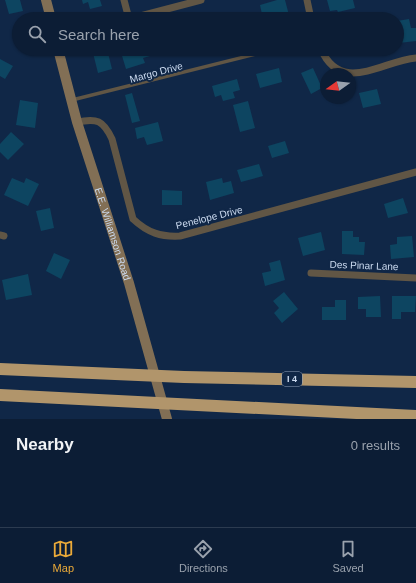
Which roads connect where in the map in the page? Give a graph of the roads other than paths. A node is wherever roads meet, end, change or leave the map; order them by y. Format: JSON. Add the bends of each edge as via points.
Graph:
{"nodes":[{"id":1,"x":46,"y":0,"type":"edge"},
{"id":2,"x":124,"y":0,"type":"edge"},
{"id":3,"x":201,"y":0,"type":"edge"},
{"id":4,"x":307,"y":0,"type":"edge"},
{"id":5,"x":49,"y":12,"type":"edge"},
{"id":6,"x":127,"y":12,"type":"edge"},
{"id":7,"x":156,"y":12,"type":"edge"},
{"id":8,"x":310,"y":12,"type":"edge"},
{"id":9,"x":60,"y":56,"type":"edge"},
{"id":10,"x":248,"y":56,"type":"edge"},
{"id":11,"x":326,"y":56,"type":"edge"},
{"id":12,"x":416,"y":58,"type":"edge"},
{"id":13,"x":71,"y":100,"type":"junction"},
{"id":14,"x":77,"y":122,"type":"junction"},
{"id":15,"x":416,"y":172,"type":"edge"},
{"id":16,"x":311,"y":273,"type":"dead end"},
{"id":17,"x":416,"y":278,"type":"edge"},
{"id":18,"x":0,"y":369,"type":"edge"},
{"id":19,"x":416,"y":382,"type":"edge"},
{"id":20,"x":0,"y":395,"type":"edge"},
{"id":21,"x":416,"y":416,"type":"edge"},
{"id":22,"x":167,"y":419,"type":"edge"}],
"edges":[{"from":1,"to":5,"type":"street"},
{"from":2,"to":6,"type":"street"},
{"from":3,"to":7,"type":"street"},
{"from":4,"to":8,"type":"street"},
{"from":9,"to":13,"type":"street","name":"E.E. Williamson Road"},
{"from":10,"to":13,"type":"lane","name":"Margo Drive"},
{"from":11,"to":12,"type":"street","via":[[333,66],[349,73],[362,73]]},
{"from":13,"to":14,"type":"street","name":"E.E. Williamson Road"},
{"from":14,"to":15,"type":"street","name":"Penelope Drive","via":[[95,120],[106,128],[112,139],[133,219],[141,227],[165,237],[180,236]]},
{"from":14,"to":22,"type":"street","name":"E.E. Williamson Road","via":[[143,331]]},
{"from":16,"to":17,"type":"street","name":"Des Pinar Lane"},
{"from":18,"to":19,"type":"highway","number":"I 4","via":[[184,377]]},
{"from":20,"to":21,"type":"highway"}]}
